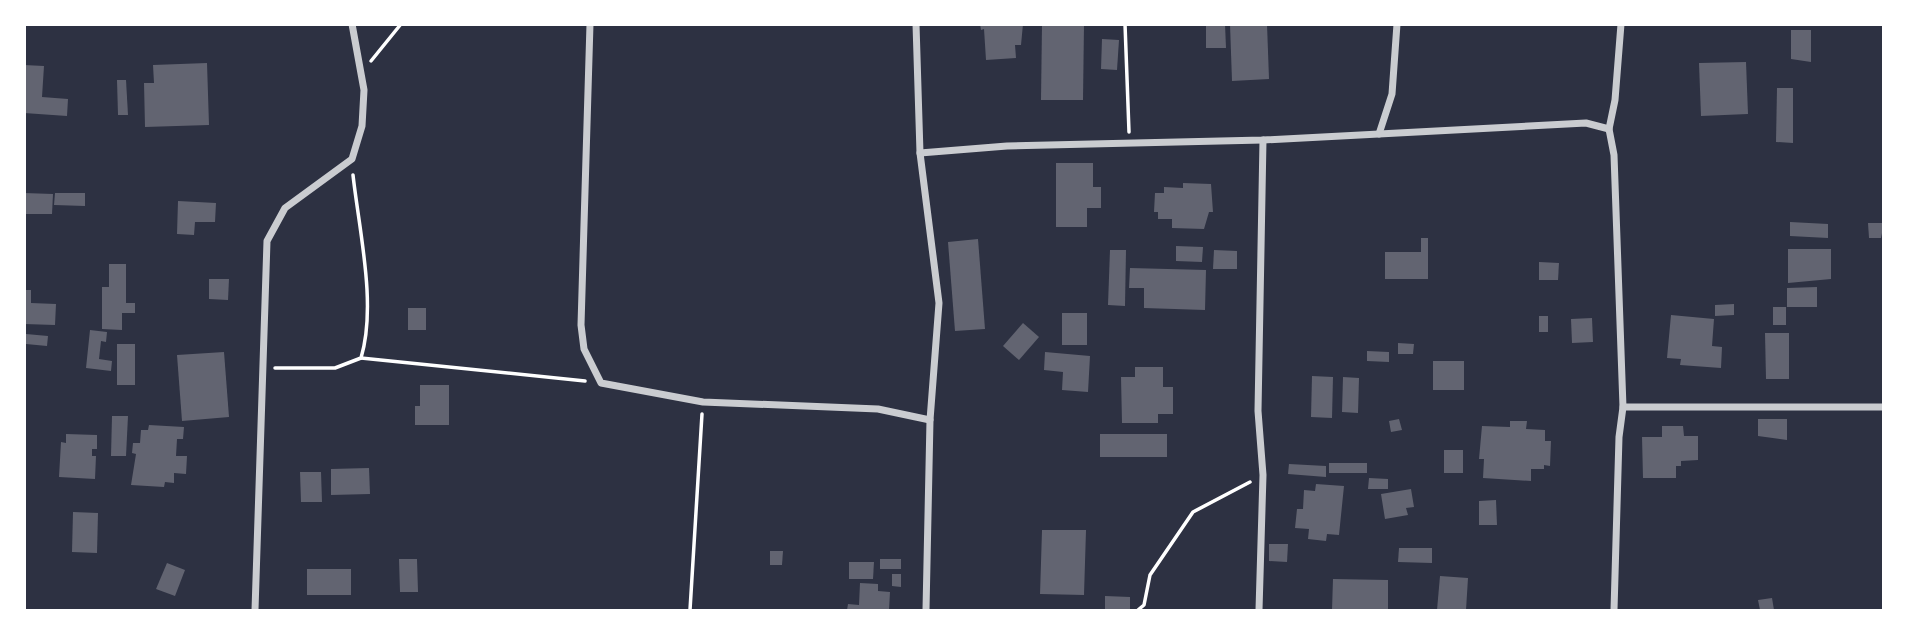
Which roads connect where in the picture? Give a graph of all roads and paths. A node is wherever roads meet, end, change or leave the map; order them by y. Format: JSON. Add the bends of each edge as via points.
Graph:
{"nodes":[{"id":1,"x":352,"y":24,"type":"edge"},
{"id":2,"x":401,"y":24,"type":"edge"},
{"id":3,"x":590,"y":24,"type":"edge"},
{"id":4,"x":916,"y":24,"type":"edge"},
{"id":5,"x":1125,"y":24,"type":"edge"},
{"id":6,"x":1396,"y":24,"type":"edge"},
{"id":7,"x":1620,"y":24,"type":"edge"},
{"id":8,"x":360,"y":72,"type":"junction"},
{"id":9,"x":1609,"y":129,"type":"junction"},
{"id":10,"x":1379,"y":134,"type":"junction"},
{"id":11,"x":1263,"y":140,"type":"junction"},
{"id":12,"x":1130,"y":141,"type":"junction"},
{"id":13,"x":920,"y":153,"type":"junction"},
{"id":14,"x":352,"y":159,"type":"junction"},
{"id":15,"x":361,"y":358,"type":"junction"},
{"id":16,"x":262,"y":368,"type":"junction"},
{"id":17,"x":601,"y":383,"type":"junction"},
{"id":18,"x":703,"y":402,"type":"junction"},
{"id":19,"x":1623,"y":407,"type":"junction"},
{"id":20,"x":1884,"y":407,"type":"edge"},
{"id":21,"x":930,"y":420,"type":"junction"},
{"id":22,"x":1263,"y":475,"type":"junction"},
{"id":23,"x":254,"y":611,"type":"edge"},
{"id":24,"x":690,"y":611,"type":"edge"},
{"id":25,"x":926,"y":611,"type":"edge"},
{"id":26,"x":1138,"y":611,"type":"edge"},
{"id":27,"x":1259,"y":611,"type":"edge"},
{"id":28,"x":1614,"y":611,"type":"edge"}],
"edges":[{"from":1,"to":8,"type":"street"},
{"from":2,"to":8,"type":"path"},
{"from":3,"to":17,"type":"street","via":[[581,326],[584,349]]},
{"from":4,"to":13,"type":"street"},
{"from":5,"to":12,"type":"path"},
{"from":6,"to":10,"type":"street","via":[[1392,94]]},
{"from":7,"to":9,"type":"street"},
{"from":8,"to":14,"type":"street","via":[[362,126]]},
{"from":9,"to":10,"type":"street","via":[[1586,123]]},
{"from":9,"to":19,"type":"street","via":[[1615,155]]},
{"from":10,"to":11,"type":"street"},
{"from":11,"to":12,"type":"street"},
{"from":11,"to":22,"type":"street","via":[[1258,414]]},
{"from":12,"to":13,"type":"street"},
{"from":13,"to":21,"type":"street","via":[[939,303]]},
{"from":14,"to":15,"type":"path","via":[[367,301]]},
{"from":14,"to":16,"type":"street","via":[[285,208],[272,227],[263,286]]},
{"from":15,"to":16,"type":"path","via":[[335,368]]},
{"from":15,"to":17,"type":"path"},
{"from":16,"to":23,"type":"street"},
{"from":17,"to":18,"type":"street"},
{"from":18,"to":21,"type":"street","via":[[878,409]]},
{"from":18,"to":24,"type":"path"},
{"from":19,"to":20,"type":"street"},
{"from":19,"to":28,"type":"street"},
{"from":21,"to":25,"type":"street"},
{"from":22,"to":26,"type":"path","via":[[1192,512],[1150,575],[1144,605]]},
{"from":22,"to":27,"type":"street"}]}
